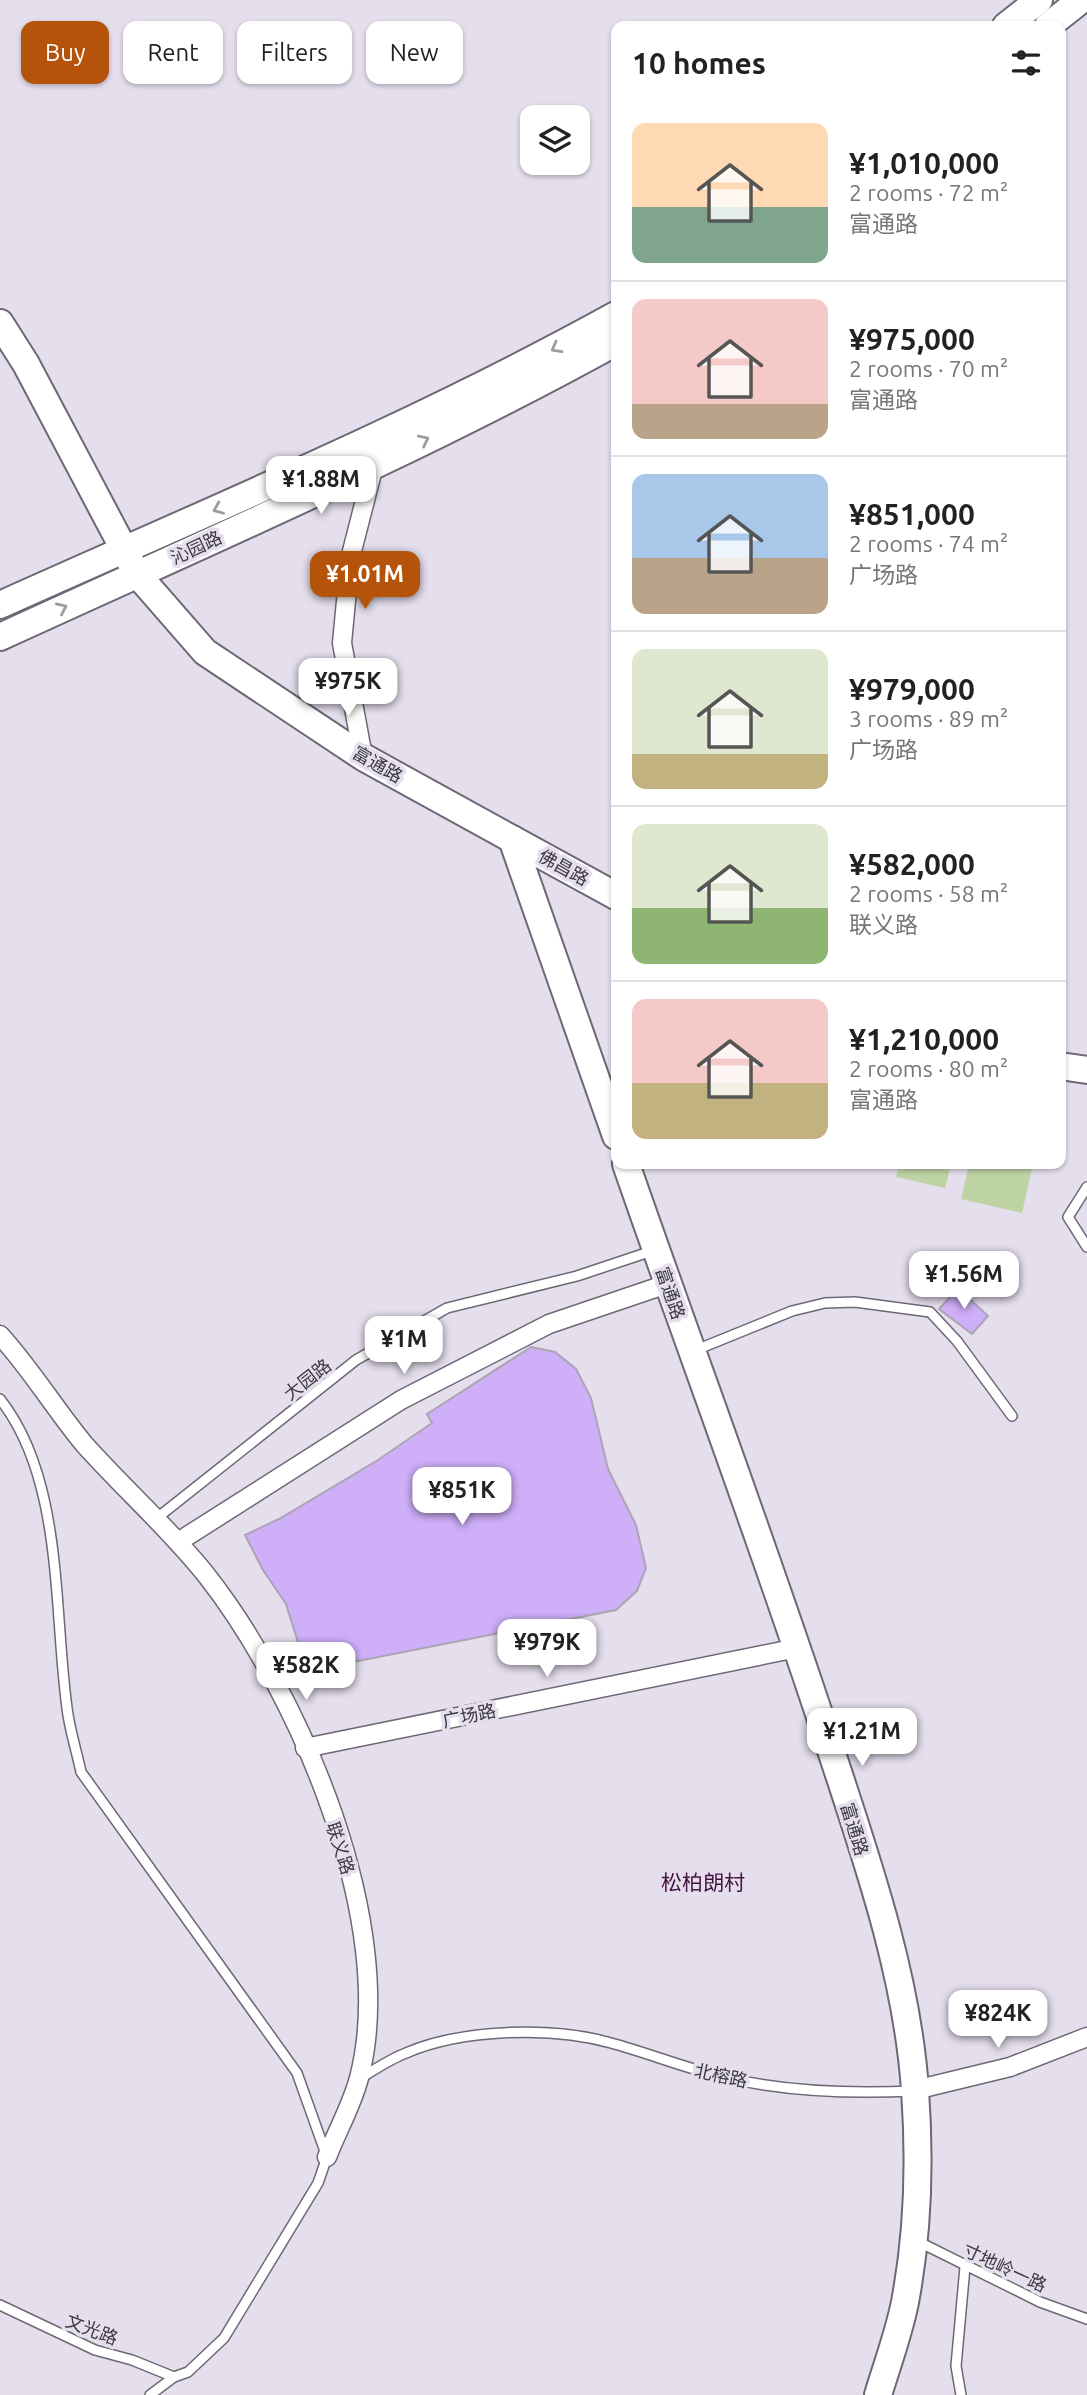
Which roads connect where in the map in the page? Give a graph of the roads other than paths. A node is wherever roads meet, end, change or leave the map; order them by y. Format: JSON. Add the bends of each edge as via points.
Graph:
{"nodes":[{"id":1,"x":1039,"y":0,"type":"edge"},
{"id":2,"x":1080,"y":0,"type":"edge"},
{"id":3,"x":1012,"y":21,"type":"edge"},
{"id":4,"x":1054,"y":21,"type":"edge"},
{"id":5,"x":611,"y":318,"type":"edge"},
{"id":6,"x":0,"y":323,"type":"edge"},
{"id":7,"x":611,"y":345,"type":"edge"},
{"id":8,"x":374,"y":464,"type":"junction"},
{"id":9,"x":123,"y":550,"type":"junction"},
{"id":10,"x":137,"y":574,"type":"junction"},
{"id":11,"x":0,"y":605,"type":"edge"},
{"id":12,"x":0,"y":637,"type":"edge"},
{"id":13,"x":363,"y":757,"type":"junction"},
{"id":14,"x":512,"y":839,"type":"junction"},
{"id":15,"x":611,"y":892,"type":"edge"},
{"id":16,"x":1066,"y":1067,"type":"edge"},
{"id":17,"x":1087,"y":1070,"type":"edge"},
{"id":18,"x":611,"y":1122,"type":"edge"},
{"id":19,"x":628,"y":1169,"type":"edge"},
{"id":20,"x":1087,"y":1187,"type":"edge"},
{"id":21,"x":1087,"y":1247,"type":"edge"},
{"id":22,"x":656,"y":1250,"type":"junction"},
{"id":23,"x":667,"y":1284,"type":"junction"},
{"id":24,"x":0,"y":1335,"type":"edge"},
{"id":25,"x":691,"y":1352,"type":"junction"},
{"id":26,"x":0,"y":1399,"type":"edge"},
{"id":27,"x":1012,"y":1416,"type":"dead end"},
{"id":28,"x":157,"y":1518,"type":"junction"},
{"id":29,"x":178,"y":1542,"type":"junction"},
{"id":30,"x":797,"y":1647,"type":"junction"},
{"id":31,"x":305,"y":1748,"type":"junction"},
{"id":32,"x":1087,"y":2037,"type":"edge"},
{"id":33,"x":359,"y":2079,"type":"junction"},
{"id":34,"x":915,"y":2090,"type":"junction"},
{"id":35,"x":327,"y":2157,"type":"junction"},
{"id":36,"x":912,"y":2238,"type":"junction"},
{"id":37,"x":965,"y":2267,"type":"junction"},
{"id":38,"x":0,"y":2305,"type":"edge"},
{"id":39,"x":1087,"y":2319,"type":"edge"},
{"id":40,"x":174,"y":2377,"type":"junction"},
{"id":41,"x":150,"y":2395,"type":"edge"},
{"id":42,"x":878,"y":2395,"type":"edge"},
{"id":43,"x":961,"y":2395,"type":"edge"}],
"edges":[{"from":1,"to":3,"type":"street"},
{"from":2,"to":4,"type":"street"},
{"from":5,"to":9,"type":"street","name":"沁园路","one_way":true,"via":[[529,363],[306,471]]},
{"from":6,"to":9,"type":"street","name":"富通路"},
{"from":8,"to":7,"type":"street","name":"沁园路","one_way":true},
{"from":8,"to":10,"type":"street","name":"沁园路"},
{"from":8,"to":13,"type":"street","via":[[350,559],[342,643]]},
{"from":9,"to":10,"type":"street","name":"富通路"},
{"from":9,"to":11,"type":"street","name":"沁园路"},
{"from":12,"to":10,"type":"street","name":"沁园路","one_way":true},
{"from":10,"to":13,"type":"street","name":"富通路","via":[[205,652]]},
{"from":13,"to":14,"type":"street","name":"富通路"},
{"from":14,"to":15,"type":"street","name":"佛昌路"},
{"from":14,"to":18,"type":"street"},
{"from":16,"to":17,"type":"street"},
{"from":19,"to":22,"type":"street","name":"富通路"},
{"from":20,"to":21,"type":"lane","via":[[1068,1217]]},
{"from":22,"to":23,"type":"street","name":"富通路"},
{"from":22,"to":28,"type":"lane","name":"大园路","via":[[577,1276],[447,1308],[356,1360]]},
{"from":23,"to":25,"type":"street","name":"富通路"},
{"from":23,"to":29,"type":"street","via":[[550,1324],[401,1400]]},
{"from":24,"to":28,"type":"street","name":"联义路","via":[[27,1364],[84,1443]]},
{"from":25,"to":27,"type":"lane","via":[[792,1311],[825,1303],[855,1302],[930,1312]]},
{"from":25,"to":30,"type":"street","name":"富通路"},
{"from":26,"to":35,"type":"lane","via":[[40,1474],[68,1715],[81,1772],[297,2073]]},
{"from":28,"to":29,"type":"street","name":"联义路"},
{"from":29,"to":31,"type":"street","name":"联义路","via":[[272,1672]]},
{"from":30,"to":31,"type":"street","name":"广场路"},
{"from":30,"to":34,"type":"street","name":"富通路","via":[[894,1963]]},
{"from":31,"to":33,"type":"street","name":"联义路","via":[[357,1895],[368,1974]]},
{"from":32,"to":34,"type":"street","name":"北榕路","via":[[1010,2067]]},
{"from":33,"to":34,"type":"lane","name":"北榕路","via":[[426,2046],[492,2033],[609,2042],[725,2078],[841,2094]]},
{"from":33,"to":35,"type":"street","name":"联义路"},
{"from":34,"to":36,"type":"street","name":"富通路","via":[[917,2188]]},
{"from":35,"to":40,"type":"lane","name":"联义路","via":[[318,2183],[224,2337],[188,2372]]},
{"from":36,"to":37,"type":"lane","name":"寸地岭一路"},
{"from":36,"to":42,"type":"street","name":"富通路","via":[[905,2303]]},
{"from":37,"to":39,"type":"lane","name":"寸地岭一路"},
{"from":37,"to":43,"type":"lane","via":[[956,2366]]},
{"from":38,"to":40,"type":"lane","name":"文光路","via":[[95,2350]]},
{"from":40,"to":41,"type":"lane","name":"联义路"}]}
